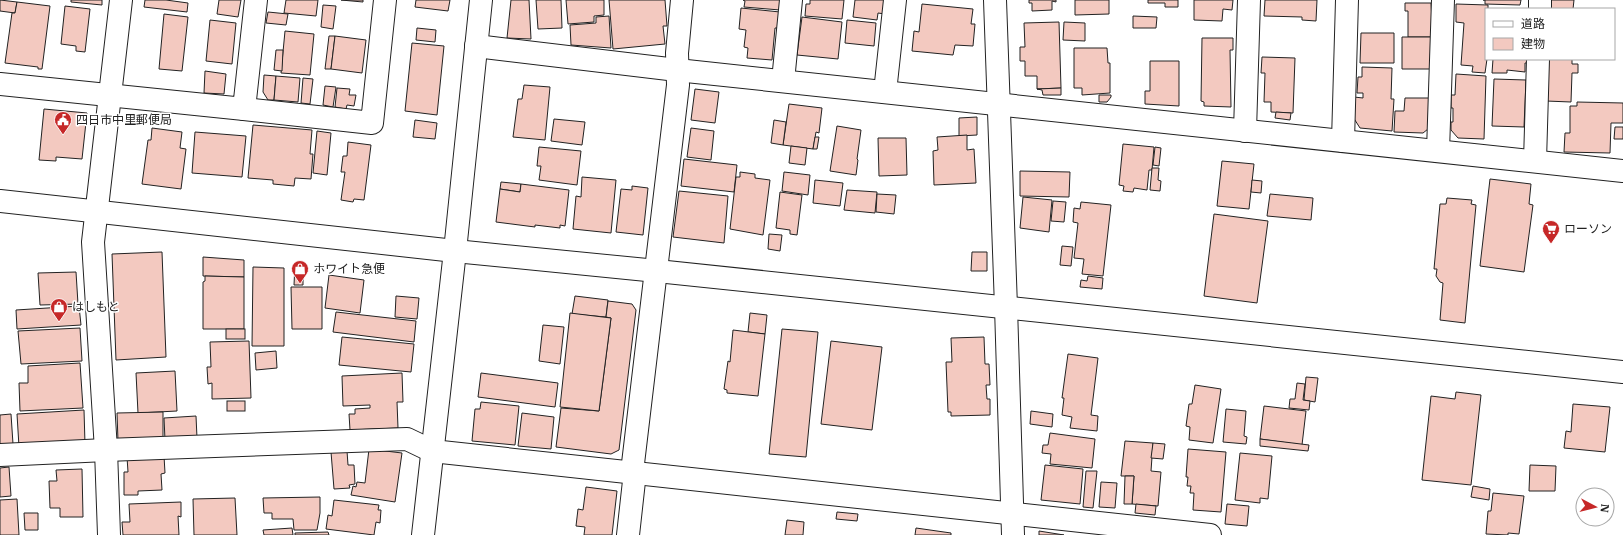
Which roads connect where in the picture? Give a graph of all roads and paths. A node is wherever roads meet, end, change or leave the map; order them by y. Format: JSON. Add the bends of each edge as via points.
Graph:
{"nodes":[{"id":1,"x":121,"y":0,"type":"edge"},
{"id":2,"x":256,"y":0,"type":"edge"},
{"id":3,"x":385,"y":0,"type":"edge"},
{"id":4,"x":481,"y":0,"type":"edge"},
{"id":5,"x":682,"y":0,"type":"edge"},
{"id":6,"x":791,"y":0,"type":"edge"},
{"id":7,"x":895,"y":0,"type":"edge"},
{"id":8,"x":995,"y":0,"type":"edge"},
{"id":9,"x":1248,"y":0,"type":"edge"},
{"id":10,"x":1347,"y":0,"type":"edge"},
{"id":11,"x":1443,"y":0,"type":"edge"},
{"id":12,"x":476,"y":46,"type":"junction"},
{"id":13,"x":1538,"y":60,"type":"edge"},
{"id":14,"x":677,"y":70,"type":"junction"},
{"id":15,"x":783,"y":81,"type":"junction"},
{"id":16,"x":0,"y":84,"type":"edge"},
{"id":17,"x":885,"y":92,"type":"junction"},
{"id":18,"x":111,"y":96,"type":"junction"},
{"id":19,"x":999,"y":104,"type":"junction"},
{"id":20,"x":244,"y":109,"type":"junction"},
{"id":21,"x":1245,"y":131,"type":"junction"},
{"id":22,"x":1343,"y":141,"type":"junction"},
{"id":23,"x":1438,"y":151,"type":"junction"},
{"id":24,"x":1535,"y":161,"type":"junction"},
{"id":25,"x":1623,"y":171,"type":"edge"},
{"id":26,"x":0,"y":201,"type":"edge"},
{"id":27,"x":97,"y":211,"type":"junction"},
{"id":28,"x":455,"y":251,"type":"junction"},
{"id":29,"x":657,"y":271,"type":"junction"},
{"id":30,"x":1006,"y":307,"type":"junction"},
{"id":31,"x":1623,"y":372,"type":"edge"},
{"id":32,"x":106,"y":450,"type":"junction"},
{"id":33,"x":432,"y":450,"type":"junction"},
{"id":34,"x":0,"y":455,"type":"edge"},
{"id":35,"x":633,"y":472,"type":"junction"},
{"id":36,"x":1012,"y":512,"type":"junction"},
{"id":37,"x":109,"y":535,"type":"edge"},
{"id":38,"x":423,"y":535,"type":"edge"},
{"id":39,"x":628,"y":535,"type":"edge"},
{"id":40,"x":1012,"y":535,"type":"edge"},
{"id":41,"x":1210,"y":535,"type":"edge"}],
"edges":[{"from":1,"to":18,"type":"street"},
{"from":2,"to":20,"type":"street"},
{"from":3,"to":20,"type":"street","via":[[372,123]]},
{"from":4,"to":12,"type":"street"},
{"from":5,"to":14,"type":"street"},
{"from":6,"to":15,"type":"street"},
{"from":7,"to":17,"type":"street"},
{"from":8,"to":19,"type":"street"},
{"from":9,"to":21,"type":"street"},
{"from":10,"to":22,"type":"street"},
{"from":11,"to":23,"type":"street"},
{"from":12,"to":14,"type":"street"},
{"from":12,"to":28,"type":"street"},
{"from":13,"to":24,"type":"street"},
{"from":14,"to":15,"type":"street"},
{"from":14,"to":29,"type":"street","via":[[678,85]]},
{"from":15,"to":17,"type":"street"},
{"from":16,"to":18,"type":"street"},
{"from":17,"to":19,"type":"street"},
{"from":18,"to":20,"type":"street"},
{"from":18,"to":27,"type":"street"},
{"from":19,"to":21,"type":"street"},
{"from":19,"to":30,"type":"street"},
{"from":21,"to":22,"type":"street"},
{"from":22,"to":23,"type":"street"},
{"from":23,"to":24,"type":"street"},
{"from":24,"to":25,"type":"street"},
{"from":26,"to":27,"type":"street"},
{"from":27,"to":28,"type":"street"},
{"from":27,"to":32,"type":"street","via":[[93,242]]},
{"from":28,"to":29,"type":"street"},
{"from":28,"to":33,"type":"street"},
{"from":29,"to":30,"type":"street"},
{"from":29,"to":35,"type":"street"},
{"from":30,"to":31,"type":"street"},
{"from":30,"to":36,"type":"street"},
{"from":32,"to":33,"type":"street","via":[[407,439]]},
{"from":32,"to":34,"type":"street"},
{"from":32,"to":37,"type":"street"},
{"from":33,"to":35,"type":"street"},
{"from":33,"to":38,"type":"street"},
{"from":35,"to":36,"type":"street"},
{"from":35,"to":39,"type":"street"},
{"from":36,"to":40,"type":"street"},
{"from":36,"to":41,"type":"street"}]}
